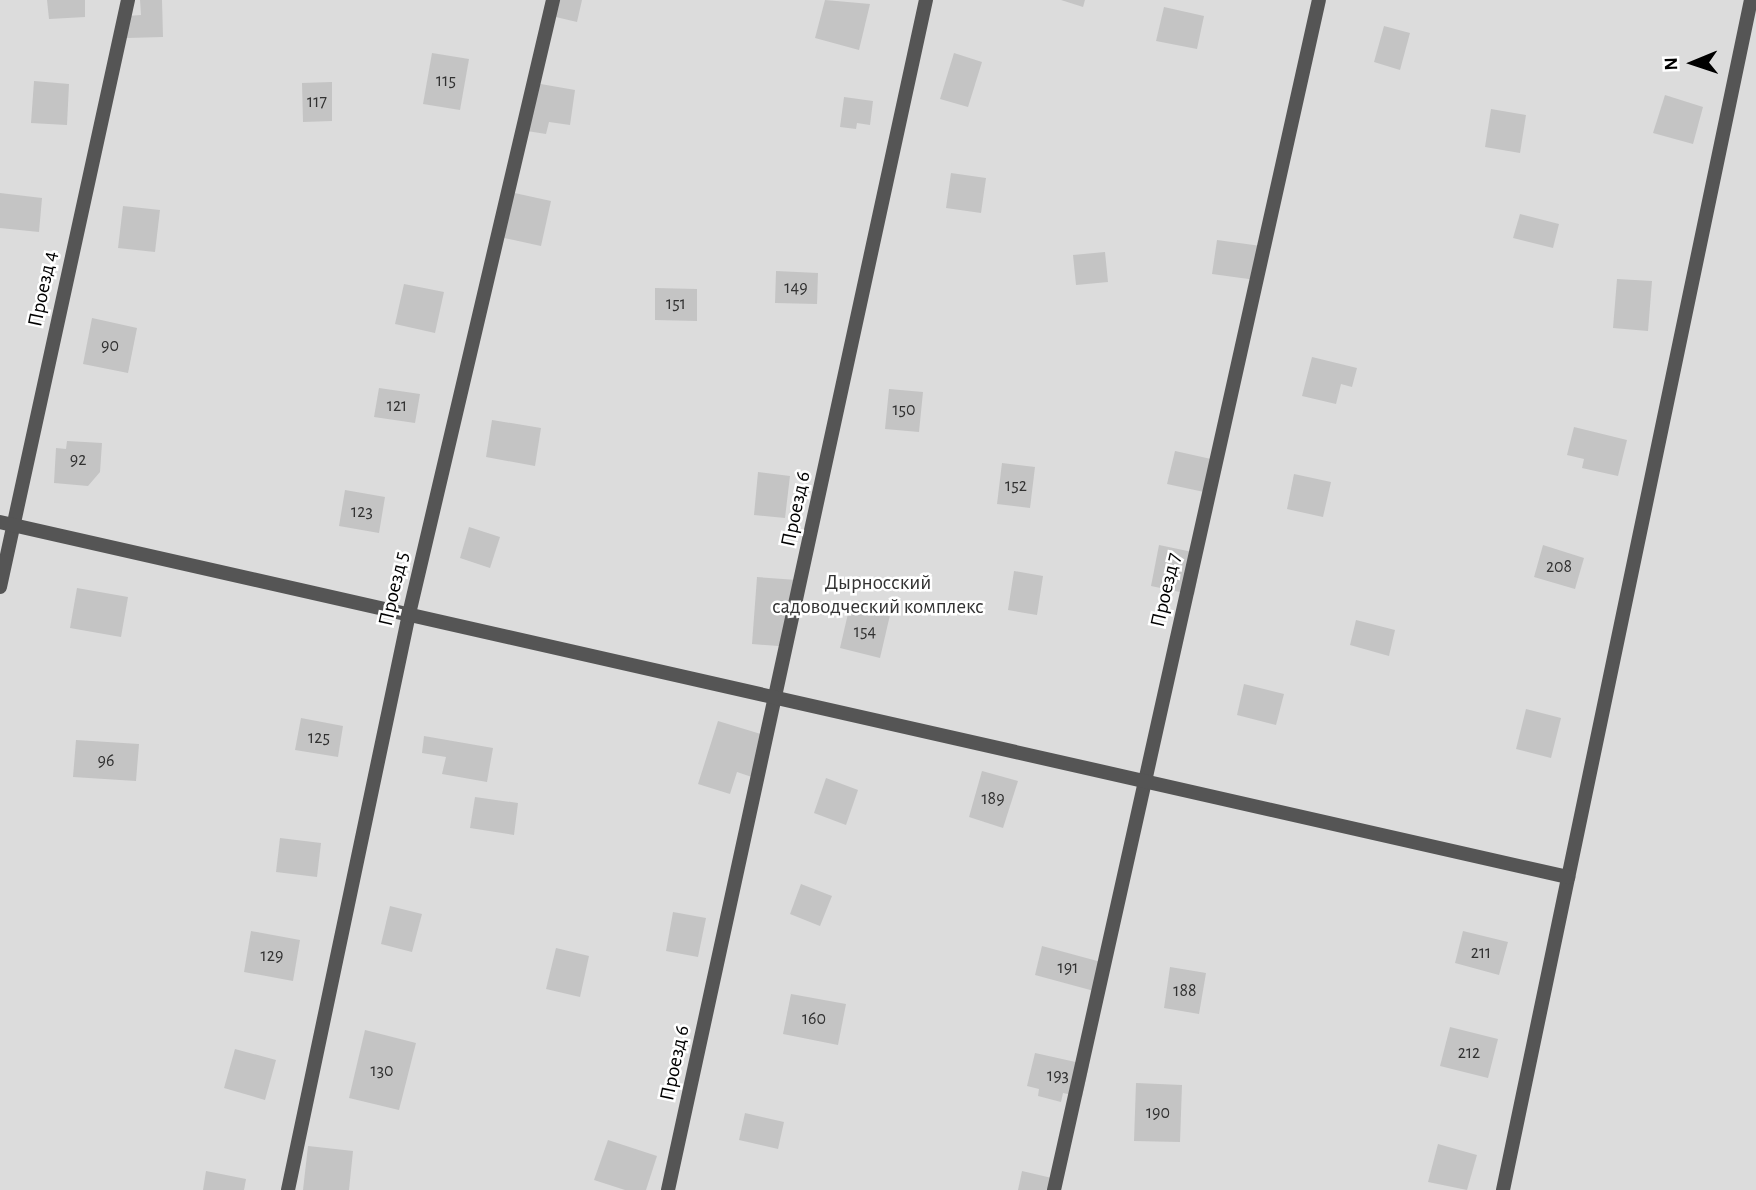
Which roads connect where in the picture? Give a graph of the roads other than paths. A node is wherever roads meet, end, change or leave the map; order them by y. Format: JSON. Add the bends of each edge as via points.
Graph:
{"nodes":[{"id":1,"x":128,"y":0,"type":"edge"},
{"id":2,"x":553,"y":0,"type":"edge"},
{"id":3,"x":926,"y":0,"type":"edge"},
{"id":4,"x":1319,"y":0,"type":"edge"},
{"id":5,"x":1751,"y":0,"type":"edge"},
{"id":6,"x":7,"y":523,"type":"edge"},
{"id":7,"x":0,"y":587,"type":"edge"},
{"id":8,"x":409,"y":614,"type":"junction"},
{"id":9,"x":776,"y":697,"type":"junction"},
{"id":10,"x":1145,"y":781,"type":"junction"},
{"id":11,"x":1568,"y":877,"type":"junction"},
{"id":12,"x":288,"y":1190,"type":"edge"},
{"id":13,"x":668,"y":1190,"type":"edge"},
{"id":14,"x":1054,"y":1190,"type":"edge"},
{"id":15,"x":1503,"y":1190,"type":"edge"}],
"edges":[{"from":1,"to":6,"type":"street","name":"Проезд 4"},
{"from":2,"to":8,"type":"street","name":"Проезд 5"},
{"from":3,"to":9,"type":"street","name":"Проезд 6"},
{"from":4,"to":10,"type":"street","name":"Проезд 7"},
{"from":5,"to":11,"type":"street"},
{"from":6,"to":7,"type":"street","name":"Проезд 4"},
{"from":6,"to":8,"type":"street"},
{"from":8,"to":9,"type":"street"},
{"from":8,"to":12,"type":"street","name":"Проезд 5"},
{"from":9,"to":10,"type":"street"},
{"from":9,"to":13,"type":"street","name":"Проезд 6"},
{"from":10,"to":11,"type":"street"},
{"from":10,"to":14,"type":"street","name":"Проезд 7"},
{"from":11,"to":15,"type":"street"}]}
